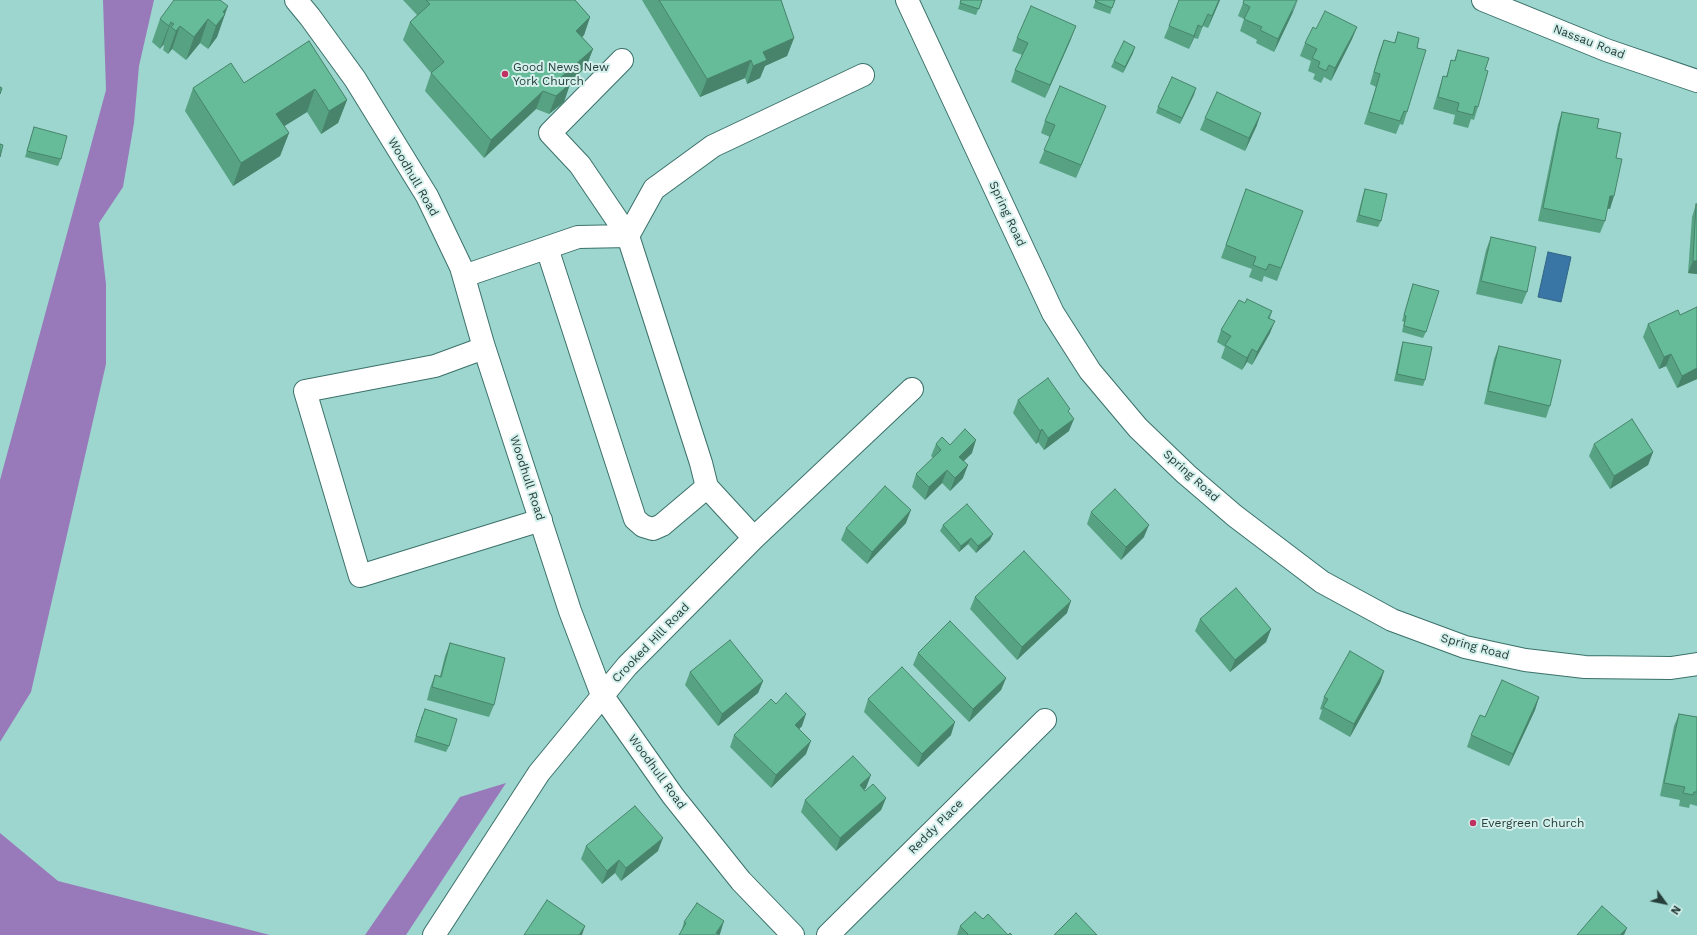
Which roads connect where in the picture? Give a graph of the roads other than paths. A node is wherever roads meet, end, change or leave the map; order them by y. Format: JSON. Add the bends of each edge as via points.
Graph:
{"nodes":[{"id":1,"x":296,"y":0,"type":"edge"},
{"id":2,"x":907,"y":0,"type":"edge"},
{"id":3,"x":1483,"y":0,"type":"edge"},
{"id":4,"x":622,"y":60,"type":"dead end"},
{"id":5,"x":863,"y":75,"type":"dead end"},
{"id":6,"x":1697,"y":81,"type":"edge"},
{"id":7,"x":628,"y":236,"type":"junction"},
{"id":8,"x":547,"y":248,"type":"junction"},
{"id":9,"x":464,"y":276,"type":"junction"},
{"id":10,"x":484,"y":348,"type":"junction"},
{"id":11,"x":912,"y":390,"type":"dead end"},
{"id":12,"x":707,"y":487,"type":"junction"},
{"id":13,"x":541,"y":520,"type":"junction"},
{"id":14,"x":754,"y":538,"type":"junction"},
{"id":15,"x":1697,"y":664,"type":"edge"},
{"id":16,"x":602,"y":695,"type":"junction"},
{"id":17,"x":1045,"y":720,"type":"dead end"},
{"id":18,"x":434,"y":935,"type":"edge"},
{"id":19,"x":793,"y":935,"type":"edge"},
{"id":20,"x":828,"y":935,"type":"edge"}],
"edges":[{"from":1,"to":9,"type":"street","name":"Woodhull Road","via":[[355,79],[427,196]]},
{"from":2,"to":15,"type":"street","name":"Spring Road","via":[[1057,320],[1090,371],[1138,428],[1229,511],[1322,582],[1392,620],[1465,647],[1525,660],[1585,667],[1671,668]]},
{"from":3,"to":6,"type":"street","name":"Nassau Road","via":[[1606,50]]},
{"from":4,"to":7,"type":"street","via":[[550,133],[580,165]]},
{"from":5,"to":7,"type":"street","via":[[713,146],[654,188]]},
{"from":7,"to":8,"type":"street","via":[[578,237]]},
{"from":7,"to":12,"type":"street"},
{"from":8,"to":9,"type":"street"},
{"from":8,"to":12,"type":"street","via":[[635,519],[643,526],[653,529]]},
{"from":9,"to":10,"type":"street","name":"Woodhull Road"},
{"from":10,"to":13,"type":"street","name":"Woodhull Road"},
{"from":10,"to":13,"type":"street","via":[[435,366],[304,391],[360,576]]},
{"from":11,"to":14,"type":"street","name":"Crooked Hill Road"},
{"from":12,"to":14,"type":"street"},
{"from":13,"to":16,"type":"street","name":"Woodhull Road","via":[[570,611]]},
{"from":14,"to":16,"type":"street","name":"Crooked Hill Road","via":[[627,666]]},
{"from":16,"to":18,"type":"street","name":"Crooked Hill Road","via":[[539,773]]},
{"from":16,"to":19,"type":"street","name":"Woodhull Road","via":[[673,796],[741,881]]},
{"from":17,"to":20,"type":"street","name":"Reddy Place"}]}
